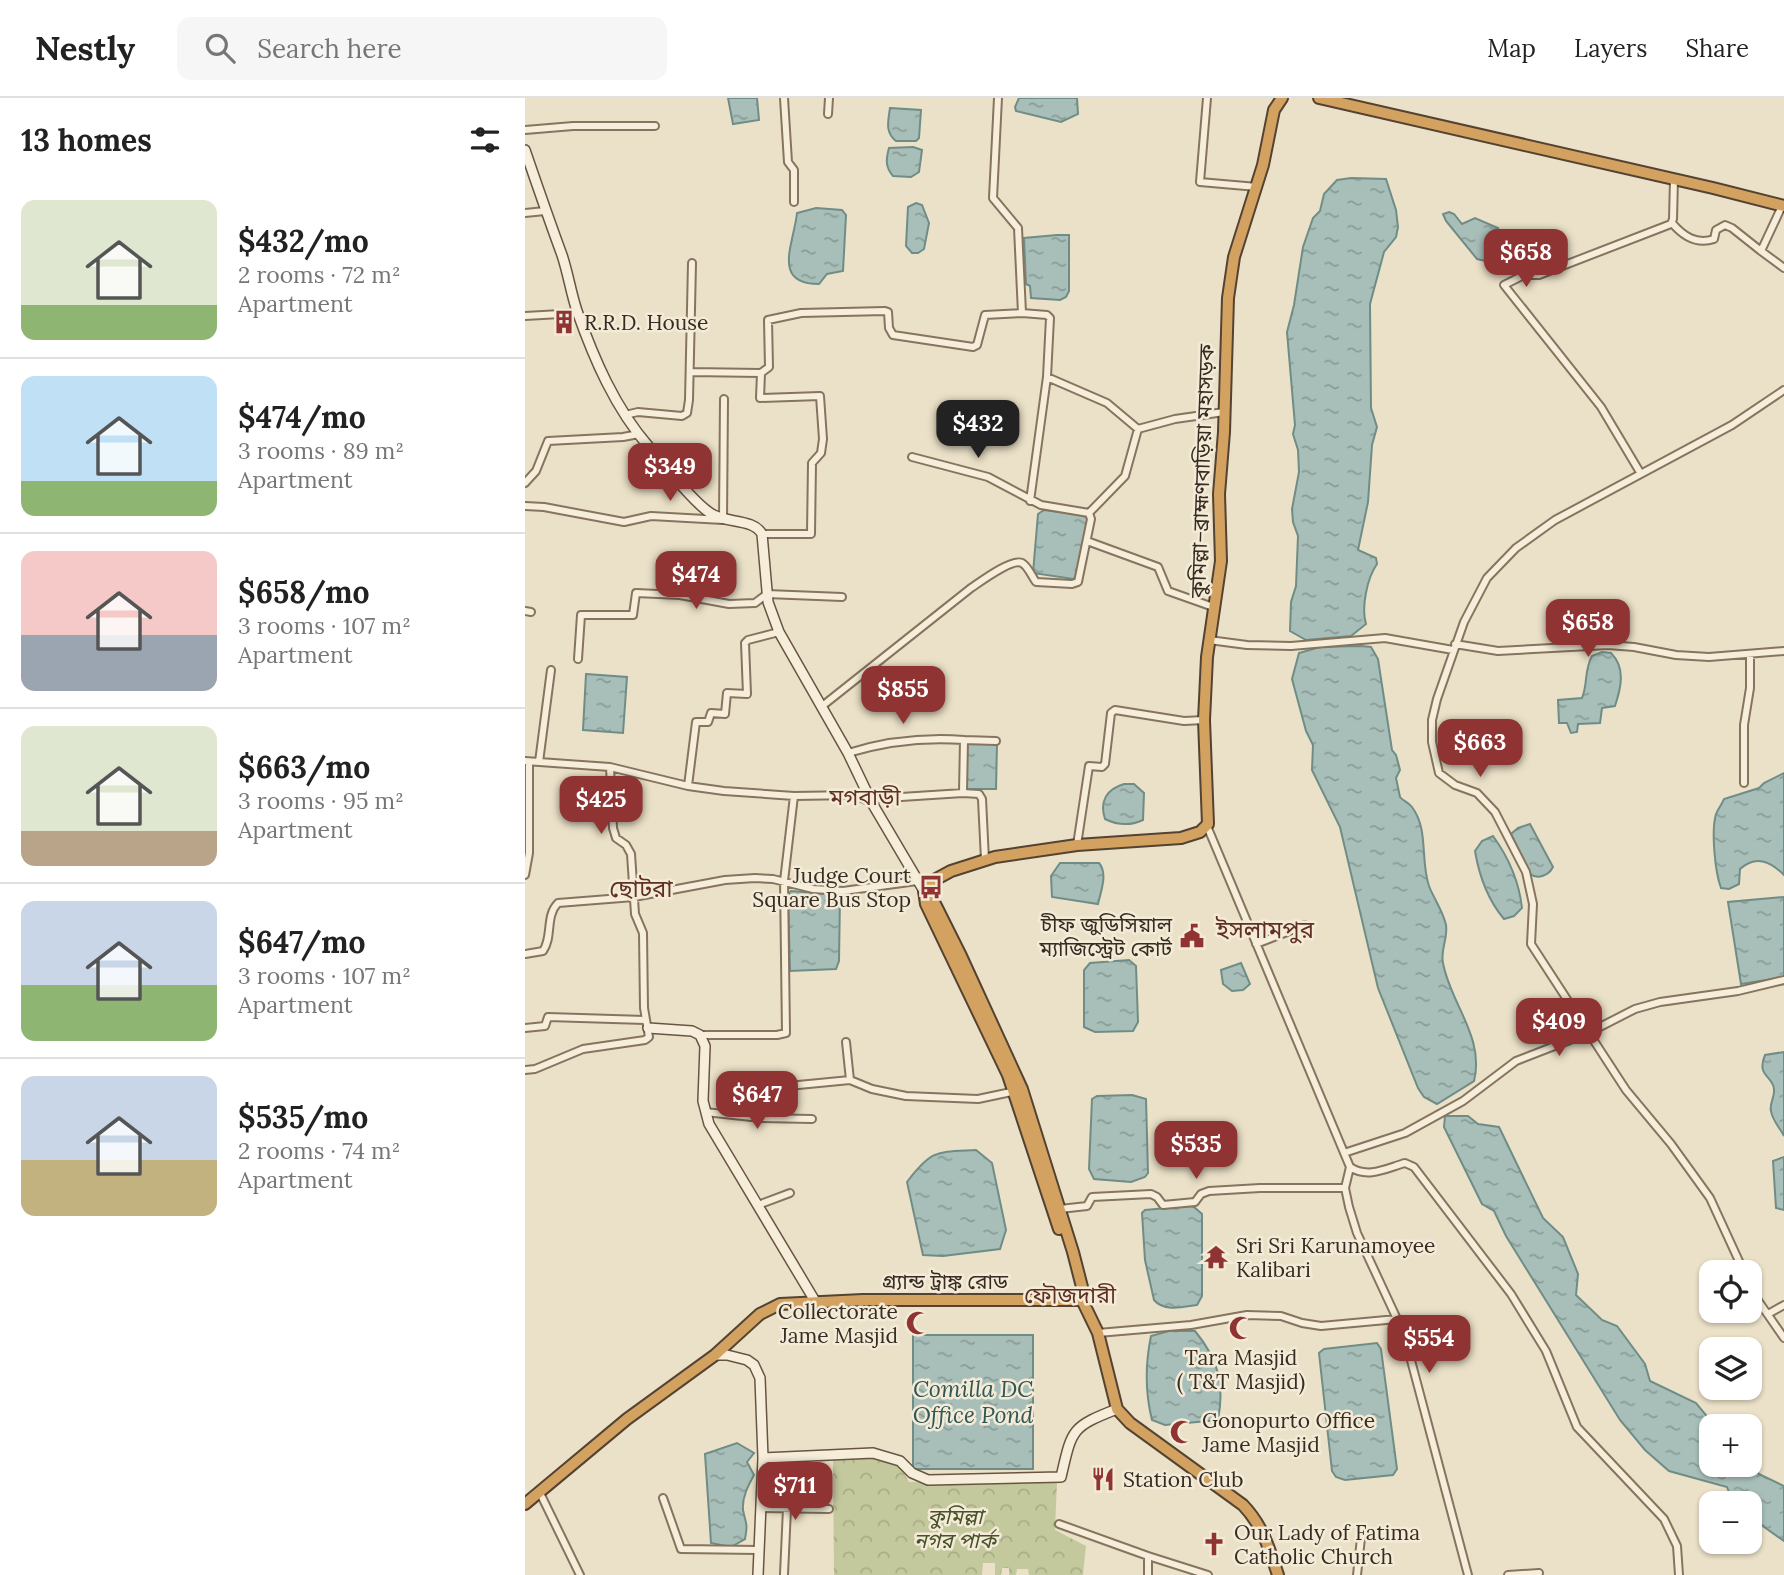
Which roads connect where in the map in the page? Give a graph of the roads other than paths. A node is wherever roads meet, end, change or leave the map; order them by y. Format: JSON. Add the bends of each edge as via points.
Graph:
{"nodes":[{"id":1,"x":784,"y":98,"type":"edge"},
{"id":2,"x":829,"y":98,"type":"edge"},
{"id":3,"x":998,"y":98,"type":"edge"},
{"id":4,"x":1207,"y":98,"type":"edge"},
{"id":5,"x":1282,"y":98,"type":"edge"},
{"id":6,"x":1319,"y":98,"type":"edge"},
{"id":7,"x":828,"y":114,"type":"dead end"},
{"id":8,"x":655,"y":126,"type":"dead end"},
{"id":9,"x":525,"y":130,"type":"edge"},
{"id":10,"x":525,"y":149,"type":"edge"},
{"id":11,"x":1674,"y":179,"type":"junction"},
{"id":12,"x":1257,"y":187,"type":"junction"},
{"id":13,"x":794,"y":202,"type":"dead end"},
{"id":14,"x":1783,"y":206,"type":"edge"},
{"id":15,"x":545,"y":211,"type":"junction"},
{"id":16,"x":525,"y":213,"type":"edge"},
{"id":17,"x":1672,"y":223,"type":"junction"},
{"id":18,"x":1761,"y":251,"type":"junction"},
{"id":19,"x":692,"y":263,"type":"dead end"},
{"id":20,"x":1784,"y":268,"type":"edge"},
{"id":21,"x":578,"y":313,"type":"junction"},
{"id":22,"x":1022,"y":313,"type":"junction"},
{"id":23,"x":525,"y":316,"type":"edge"},
{"id":24,"x":690,"y":372,"type":"junction"},
{"id":25,"x":761,"y":373,"type":"junction"},
{"id":26,"x":1047,"y":377,"type":"junction"},
{"id":27,"x":1784,"y":390,"type":"edge"},
{"id":28,"x":724,"y":399,"type":"dead end"},
{"id":29,"x":1224,"y":412,"type":"junction"},
{"id":30,"x":625,"y":415,"type":"junction"},
{"id":31,"x":1138,"y":429,"type":"junction"},
{"id":32,"x":639,"y":434,"type":"junction"},
{"id":33,"x":912,"y":457,"type":"dead end"},
{"id":34,"x":1641,"y":474,"type":"junction"},
{"id":35,"x":525,"y":483,"type":"edge"},
{"id":36,"x":1030,"y":501,"type":"junction"},
{"id":37,"x":525,"y":506,"type":"edge"},
{"id":38,"x":1089,"y":513,"type":"junction"},
{"id":39,"x":723,"y":520,"type":"junction"},
{"id":40,"x":762,"y":534,"type":"junction"},
{"id":41,"x":1087,"y":541,"type":"junction"},
{"id":42,"x":767,"y":594,"type":"junction"},
{"id":43,"x":842,"y":597,"type":"dead end"},
{"id":44,"x":1216,"y":608,"type":"junction"},
{"id":45,"x":779,"y":632,"type":"junction"},
{"id":46,"x":1209,"y":640,"type":"junction"},
{"id":47,"x":1454,"y":647,"type":"junction"},
{"id":48,"x":1784,"y":651,"type":"edge"},
{"id":49,"x":1750,"y":654,"type":"junction"},
{"id":50,"x":578,"y":659,"type":"dead end"},
{"id":51,"x":551,"y":670,"type":"dead end"},
{"id":52,"x":821,"y":707,"type":"junction"},
{"id":53,"x":1204,"y":720,"type":"junction"},
{"id":54,"x":964,"y":740,"type":"junction"},
{"id":55,"x":996,"y":741,"type":"dead end"},
{"id":56,"x":848,"y":753,"type":"junction"},
{"id":57,"x":527,"y":761,"type":"edge"},
{"id":58,"x":539,"y":762,"type":"junction"},
{"id":59,"x":610,"y":767,"type":"junction"},
{"id":60,"x":862,"y":782,"type":"junction"},
{"id":61,"x":1744,"y":783,"type":"dead end"},
{"id":62,"x":688,"y":786,"type":"junction"},
{"id":63,"x":963,"y":793,"type":"junction"},
{"id":64,"x":856,"y":795,"type":"junction"},
{"id":65,"x":794,"y":796,"type":"junction"},
{"id":66,"x":871,"y":801,"type":"junction"},
{"id":67,"x":1207,"y":826,"type":"junction"},
{"id":68,"x":1077,"y":845,"type":"junction"},
{"id":69,"x":985,"y":860,"type":"junction"},
{"id":70,"x":525,"y":875,"type":"edge"},
{"id":71,"x":784,"y":881,"type":"junction"},
{"id":72,"x":917,"y":881,"type":"junction"},
{"id":73,"x":924,"y":891,"type":"junction"},
{"id":74,"x":634,"y":897,"type":"junction"},
{"id":75,"x":1305,"y":925,"type":"dead end"},
{"id":76,"x":1255,"y":944,"type":"junction"},
{"id":77,"x":525,"y":954,"type":"edge"},
{"id":78,"x":1784,"y":980,"type":"edge"},
{"id":79,"x":647,"y":1024,"type":"junction"},
{"id":80,"x":525,"y":1028,"type":"edge"},
{"id":81,"x":666,"y":1030,"type":"junction"},
{"id":82,"x":1588,"y":1033,"type":"junction"},
{"id":83,"x":700,"y":1035,"type":"junction"},
{"id":84,"x":649,"y":1039,"type":"junction"},
{"id":85,"x":846,"y":1042,"type":"dead end"},
{"id":86,"x":525,"y":1070,"type":"edge"},
{"id":87,"x":850,"y":1080,"type":"junction"},
{"id":88,"x":788,"y":1086,"type":"dead end"},
{"id":89,"x":1018,"y":1090,"type":"junction"},
{"id":90,"x":705,"y":1112,"type":"junction"},
{"id":91,"x":812,"y":1119,"type":"dead end"},
{"id":92,"x":1344,"y":1153,"type":"junction"},
{"id":93,"x":1350,"y":1167,"type":"junction"},
{"id":94,"x":1346,"y":1188,"type":"junction"},
{"id":95,"x":790,"y":1194,"type":"dead end"},
{"id":96,"x":758,"y":1205,"type":"junction"},
{"id":97,"x":1060,"y":1209,"type":"junction"},
{"id":98,"x":1738,"y":1260,"type":"edge"},
{"id":99,"x":1082,"y":1300,"type":"junction"},
{"id":100,"x":815,"y":1301,"type":"junction"},
{"id":101,"x":1762,"y":1306,"type":"edge"},
{"id":102,"x":1784,"y":1306,"type":"edge"},
{"id":103,"x":1768,"y":1314,"type":"junction"},
{"id":104,"x":1397,"y":1319,"type":"junction"},
{"id":105,"x":1098,"y":1333,"type":"junction"},
{"id":106,"x":1784,"y":1338,"type":"edge"},
{"id":107,"x":715,"y":1355,"type":"junction"},
{"id":108,"x":1117,"y":1409,"type":"junction"},
{"id":109,"x":763,"y":1458,"type":"junction"},
{"id":110,"x":540,"y":1493,"type":"junction"},
{"id":111,"x":663,"y":1497,"type":"dead end"},
{"id":112,"x":525,"y":1504,"type":"edge"},
{"id":113,"x":762,"y":1508,"type":"junction"},
{"id":114,"x":786,"y":1509,"type":"junction"},
{"id":115,"x":829,"y":1509,"type":"dead end"},
{"id":116,"x":1059,"y":1524,"type":"dead end"},
{"id":117,"x":1361,"y":1538,"type":"dead end"},
{"id":118,"x":758,"y":1550,"type":"junction"},
{"id":119,"x":1148,"y":1556,"type":"junction"},
{"id":120,"x":1539,"y":1573,"type":"dead end"},
{"id":121,"x":784,"y":1574,"type":"edge"},
{"id":122,"x":580,"y":1575,"type":"edge"},
{"id":123,"x":758,"y":1575,"type":"edge"},
{"id":124,"x":1148,"y":1575,"type":"edge"},
{"id":125,"x":1208,"y":1575,"type":"edge"},
{"id":126,"x":1278,"y":1575,"type":"edge"},
{"id":127,"x":1357,"y":1575,"type":"edge"},
{"id":128,"x":1468,"y":1575,"type":"edge"},
{"id":129,"x":1507,"y":1575,"type":"edge"},
{"id":130,"x":1679,"y":1575,"type":"edge"}],
"edges":[{"from":1,"to":13,"type":"street"},
{"from":2,"to":7,"type":"street"},
{"from":3,"to":22,"type":"street","via":[[992,195],[1017,226]]},
{"from":4,"to":12,"type":"street","via":[[1200,182]]},
{"from":5,"to":12,"type":"highway","name":"কুমিল্লা–ব্রাহ্মণবাড়িয়া মহাসড়ক","via":[[1274,110]]},
{"from":6,"to":11,"type":"highway"},
{"from":8,"to":9,"type":"street"},
{"from":10,"to":15,"type":"street"},
{"from":11,"to":14,"type":"highway"},
{"from":11,"to":17,"type":"street"},
{"from":12,"to":29,"type":"highway","name":"কুমিল্লা–ব্রাহ্মণবাড়িয়া মহাসড়ক","via":[[1234,257]]},
{"from":14,"to":18,"type":"street"},
{"from":15,"to":16,"type":"street"},
{"from":15,"to":21,"type":"street"},
{"from":17,"to":18,"type":"street","via":[[1682,235],[1705,241],[1714,239],[1716,230],[1725,225]]},
{"from":17,"to":34,"type":"street","via":[[1504,285],[1601,407]]},
{"from":18,"to":20,"type":"street"},
{"from":19,"to":24,"type":"street"},
{"from":21,"to":23,"type":"street"},
{"from":21,"to":30,"type":"street","via":[[603,377]]},
{"from":22,"to":25,"type":"street","via":[[985,315],[974,347],[893,335],[885,311],[801,313],[768,320],[769,367]]},
{"from":22,"to":26,"type":"street","via":[[1050,318]]},
{"from":24,"to":25,"type":"street"},
{"from":24,"to":30,"type":"street","via":[[685,415]]},
{"from":25,"to":40,"type":"street","via":[[760,398],[820,396],[823,439],[821,453],[812,463],[811,534]]},
{"from":26,"to":31,"type":"street","via":[[1107,403]]},
{"from":26,"to":36,"type":"street"},
{"from":27,"to":34,"type":"street","via":[[1732,425]]},
{"from":28,"to":39,"type":"street"},
{"from":29,"to":31,"type":"street"},
{"from":29,"to":44,"type":"highway","name":"কুমিল্লা–ব্রাহ্মণবাড়িয়া মহাসড়ক"},
{"from":30,"to":32,"type":"street"},
{"from":31,"to":38,"type":"street","via":[[1125,476]]},
{"from":32,"to":35,"type":"street","via":[[548,441],[536,471]]},
{"from":32,"to":39,"type":"street","via":[[699,502]]},
{"from":33,"to":36,"type":"street","via":[[988,477]]},
{"from":34,"to":47,"type":"street","via":[[1555,520],[1516,548],[1487,578]]},
{"from":36,"to":38,"type":"street"},
{"from":37,"to":39,"type":"street","via":[[624,522],[651,516]]},
{"from":38,"to":41,"type":"street"},
{"from":39,"to":40,"type":"street","via":[[755,526]]},
{"from":40,"to":42,"type":"street"},
{"from":41,"to":44,"type":"street","via":[[1156,566],[1168,591]]},
{"from":41,"to":52,"type":"street","via":[[1078,582],[1036,582],[1024,564],[1012,564],[971,589]]},
{"from":42,"to":43,"type":"street"},
{"from":42,"to":45,"type":"street"},
{"from":42,"to":50,"type":"street","via":[[755,603],[729,604],[636,593],[633,615],[581,615]]},
{"from":44,"to":46,"type":"highway","name":"কুমিল্লা–ব্রাহ্মণবাড়িয়া মহাসড়ক"},
{"from":45,"to":52,"type":"street"},
{"from":45,"to":62,"type":"street","via":[[745,643],[747,694],[727,693],[725,714],[711,713],[708,723],[696,722]]},
{"from":46,"to":47,"type":"street","via":[[1291,646],[1385,638]]},
{"from":46,"to":53,"type":"highway","name":"কুমিল্লা–ব্রাহ্মণবাড়িয়া মহাসড়ক"},
{"from":47,"to":49,"type":"street","via":[[1498,651],[1608,645],[1698,656]]},
{"from":47,"to":82,"type":"street","via":[[1432,720],[1436,765],[1441,775],[1477,793],[1495,812],[1529,882],[1531,944]]},
{"from":48,"to":49,"type":"street"},
{"from":49,"to":61,"type":"street"},
{"from":51,"to":58,"type":"street"},
{"from":52,"to":56,"type":"street"},
{"from":53,"to":67,"type":"highway","name":"কুমিল্লা–ব্রাহ্মণবাড়িয়া মহাসড়ক"},
{"from":53,"to":68,"type":"street","via":[[1111,713],[1105,764],[1090,765],[1088,771]]},
{"from":54,"to":55,"type":"street"},
{"from":54,"to":56,"type":"street","via":[[909,739]]},
{"from":54,"to":63,"type":"street"},
{"from":56,"to":60,"type":"street"},
{"from":57,"to":58,"type":"street"},
{"from":57,"to":70,"type":"street","via":[[529,853]]},
{"from":58,"to":59,"type":"street"},
{"from":59,"to":62,"type":"street"},
{"from":59,"to":74,"type":"street","via":[[613,828],[631,854]]},
{"from":60,"to":64,"type":"street"},
{"from":60,"to":66,"type":"street"},
{"from":62,"to":65,"type":"street"},
{"from":63,"to":66,"type":"street"},
{"from":63,"to":69,"type":"street","via":[[979,793],[982,799]]},
{"from":64,"to":65,"type":"street"},
{"from":64,"to":66,"type":"street"},
{"from":65,"to":71,"type":"street"},
{"from":66,"to":72,"type":"street"},
{"from":67,"to":68,"type":"highway","via":[[1181,838]]},
{"from":67,"to":76,"type":"street"},
{"from":68,"to":69,"type":"highway"},
{"from":69,"to":73,"type":"highway","via":[[951,871]]},
{"from":71,"to":72,"type":"street","via":[[843,891]]},
{"from":71,"to":74,"type":"street","via":[[766,877],[725,880]]},
{"from":71,"to":83,"type":"street","via":[[786,1032]]},
{"from":72,"to":73,"type":"street"},
{"from":73,"to":89,"type":"highway","via":[[933,900]]},
{"from":74,"to":77,"type":"street","via":[[558,904],[551,915],[547,945],[543,951]]},
{"from":74,"to":79,"type":"street","via":[[643,933]]},
{"from":75,"to":76,"type":"street"},
{"from":76,"to":92,"type":"street"},
{"from":78,"to":82,"type":"street","via":[[1660,1002]]},
{"from":79,"to":80,"type":"street","via":[[548,1017],[545,1026]]},
{"from":79,"to":81,"type":"street"},
{"from":79,"to":84,"type":"street"},
{"from":81,"to":83,"type":"street"},
{"from":81,"to":84,"type":"street"},
{"from":82,"to":92,"type":"street","via":[[1516,1061],[1463,1101],[1405,1133]]},
{"from":82,"to":98,"type":"street","via":[[1710,1198]]},
{"from":83,"to":90,"type":"street","via":[[705,1046]]},
{"from":84,"to":86,"type":"street","via":[[583,1049]]},
{"from":85,"to":87,"type":"street"},
{"from":87,"to":88,"type":"street"},
{"from":87,"to":89,"type":"street","via":[[906,1096],[978,1099]]},
{"from":89,"to":97,"type":"highway"},
{"from":89,"to":99,"type":"highway"},
{"from":90,"to":91,"type":"street"},
{"from":90,"to":96,"type":"street"},
{"from":92,"to":93,"type":"street"},
{"from":93,"to":94,"type":"street"},
{"from":93,"to":130,"type":"street","via":[[1364,1172],[1405,1163],[1414,1167],[1511,1294],[1545,1351],[1577,1427],[1664,1520],[1677,1546]]},
{"from":94,"to":97,"type":"street","via":[[1209,1191],[1195,1202],[1163,1205],[1151,1194],[1105,1195],[1092,1197],[1087,1206]]},
{"from":94,"to":104,"type":"street","via":[[1357,1233]]},
{"from":95,"to":96,"type":"street"},
{"from":96,"to":100,"type":"street"},
{"from":97,"to":99,"type":"highway"},
{"from":99,"to":100,"type":"highway","name":"গ্র্যান্ড ট্রাঙ্ক রোড"},
{"from":99,"to":105,"type":"highway"},
{"from":100,"to":107,"type":"highway","name":"গ্র্যান্ড ট্রাঙ্ক রোড","via":[[766,1310]]},
{"from":101,"to":103,"type":"street"},
{"from":102,"to":103,"type":"street"},
{"from":103,"to":106,"type":"street"},
{"from":104,"to":105,"type":"street","via":[[1321,1326],[1281,1316],[1247,1315]]},
{"from":104,"to":128,"type":"street"},
{"from":105,"to":108,"type":"highway"},
{"from":107,"to":109,"type":"street","via":[[738,1357],[759,1372]]},
{"from":107,"to":110,"type":"highway","name":"গ্র্যান্ড ট্রাঙ্ক রোড","via":[[627,1419]]},
{"from":108,"to":109,"type":"street","via":[[1079,1428],[1061,1477],[928,1480],[900,1461],[873,1453]]},
{"from":108,"to":126,"type":"highway","via":[[1256,1518]]},
{"from":109,"to":113,"type":"street"},
{"from":110,"to":112,"type":"highway","name":"গ্র্যান্ড ট্রাঙ্ক রোড"},
{"from":110,"to":122,"type":"street"},
{"from":111,"to":118,"type":"street","via":[[681,1549]]},
{"from":113,"to":114,"type":"street"},
{"from":113,"to":118,"type":"street"},
{"from":114,"to":115,"type":"street"},
{"from":114,"to":121,"type":"street"},
{"from":116,"to":119,"type":"street"},
{"from":117,"to":127,"type":"street"},
{"from":118,"to":123,"type":"street"},
{"from":119,"to":124,"type":"street"},
{"from":119,"to":125,"type":"street"},
{"from":120,"to":129,"type":"street"}]}
